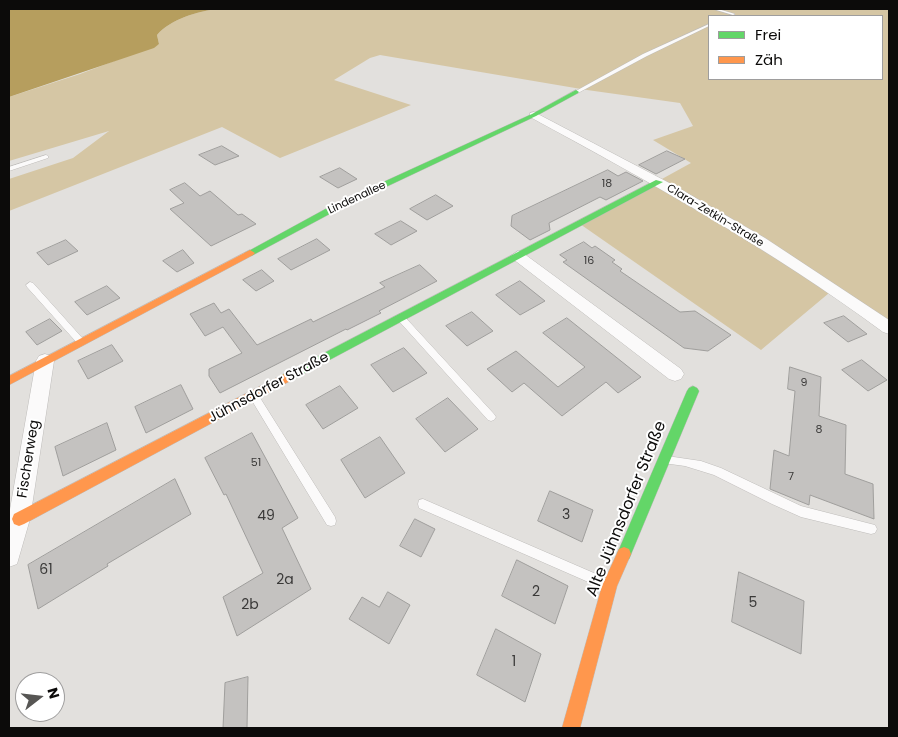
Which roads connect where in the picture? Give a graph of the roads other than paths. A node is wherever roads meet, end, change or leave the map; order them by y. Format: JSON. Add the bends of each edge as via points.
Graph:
{"nodes":[{"id":1,"x":715,"y":9,"type":"edge"},
{"id":2,"x":731,"y":15,"type":"edge"},
{"id":3,"x":708,"y":25,"type":"edge"},
{"id":4,"x":576,"y":92,"type":"joint"},
{"id":5,"x":534,"y":115,"type":"junction"},
{"id":6,"x":46,"y":157,"type":"dead end"},
{"id":7,"x":9,"y":169,"type":"edge"},
{"id":8,"x":659,"y":182,"type":"junction"},
{"id":9,"x":518,"y":256,"type":"junction"},
{"id":10,"x":30,"y":285,"type":"dead end"},
{"id":11,"x":401,"y":318,"type":"junction"},
{"id":12,"x":889,"y":328,"type":"edge"},
{"id":13,"x":81,"y":342,"type":"junction"},
{"id":14,"x":45,"y":361,"type":"junction"},
{"id":15,"x":675,"y":374,"type":"dead end"},
{"id":16,"x":9,"y":381,"type":"edge"},
{"id":17,"x":693,"y":391,"type":"dead end"},
{"id":18,"x":254,"y":396,"type":"junction"},
{"id":19,"x":491,"y":417,"type":"dead end"},
{"id":20,"x":664,"y":460,"type":"junction"},
{"id":21,"x":423,"y":504,"type":"dead end"},
{"id":22,"x":20,"y":519,"type":"junction"},
{"id":23,"x":331,"y":521,"type":"dead end"},
{"id":24,"x":871,"y":529,"type":"dead end"},
{"id":25,"x":9,"y":556,"type":"edge"},
{"id":26,"x":610,"y":586,"type":"junction"},
{"id":27,"x":571,"y":728,"type":"edge"}],
"edges":[{"from":1,"to":2,"type":"lane"},
{"from":3,"to":4,"type":"lane","name":"Lindenallee"},
{"from":4,"to":5,"type":"street","name":"Lindenallee"},
{"from":5,"to":8,"type":"street","name":"Clara-Zetkin-Straße"},
{"from":5,"to":13,"type":"street","name":"Lindenallee","via":[[334,208]]},
{"from":6,"to":7,"type":"lane"},
{"from":8,"to":9,"type":"street","name":"Jühnsdorfer Straße"},
{"from":8,"to":12,"type":"street","name":"Clara-Zetkin-Straße","via":[[835,288]]},
{"from":9,"to":11,"type":"street","name":"Jühnsdorfer Straße"},
{"from":9,"to":15,"type":"street"},
{"from":10,"to":13,"type":"lane"},
{"from":11,"to":18,"type":"street","name":"Jühnsdorfer Straße"},
{"from":11,"to":19,"type":"lane"},
{"from":13,"to":14,"type":"street","name":"Lindenallee"},
{"from":14,"to":16,"type":"street","name":"Lindenallee"},
{"from":14,"to":22,"type":"street","name":"Fischerweg"},
{"from":17,"to":20,"type":"street","name":"Alte Jühnsdorfer Straße"},
{"from":18,"to":22,"type":"street","name":"Jühnsdorfer Straße"},
{"from":18,"to":23,"type":"lane"},
{"from":20,"to":24,"type":"lane","via":[[706,465],[792,508]]},
{"from":20,"to":26,"type":"street","name":"Alte Jühnsdorfer Straße"},
{"from":21,"to":26,"type":"lane"},
{"from":22,"to":25,"type":"street","name":"Fischerweg"},
{"from":26,"to":27,"type":"street","name":"Alte Jühnsdorfer Straße"}]}
